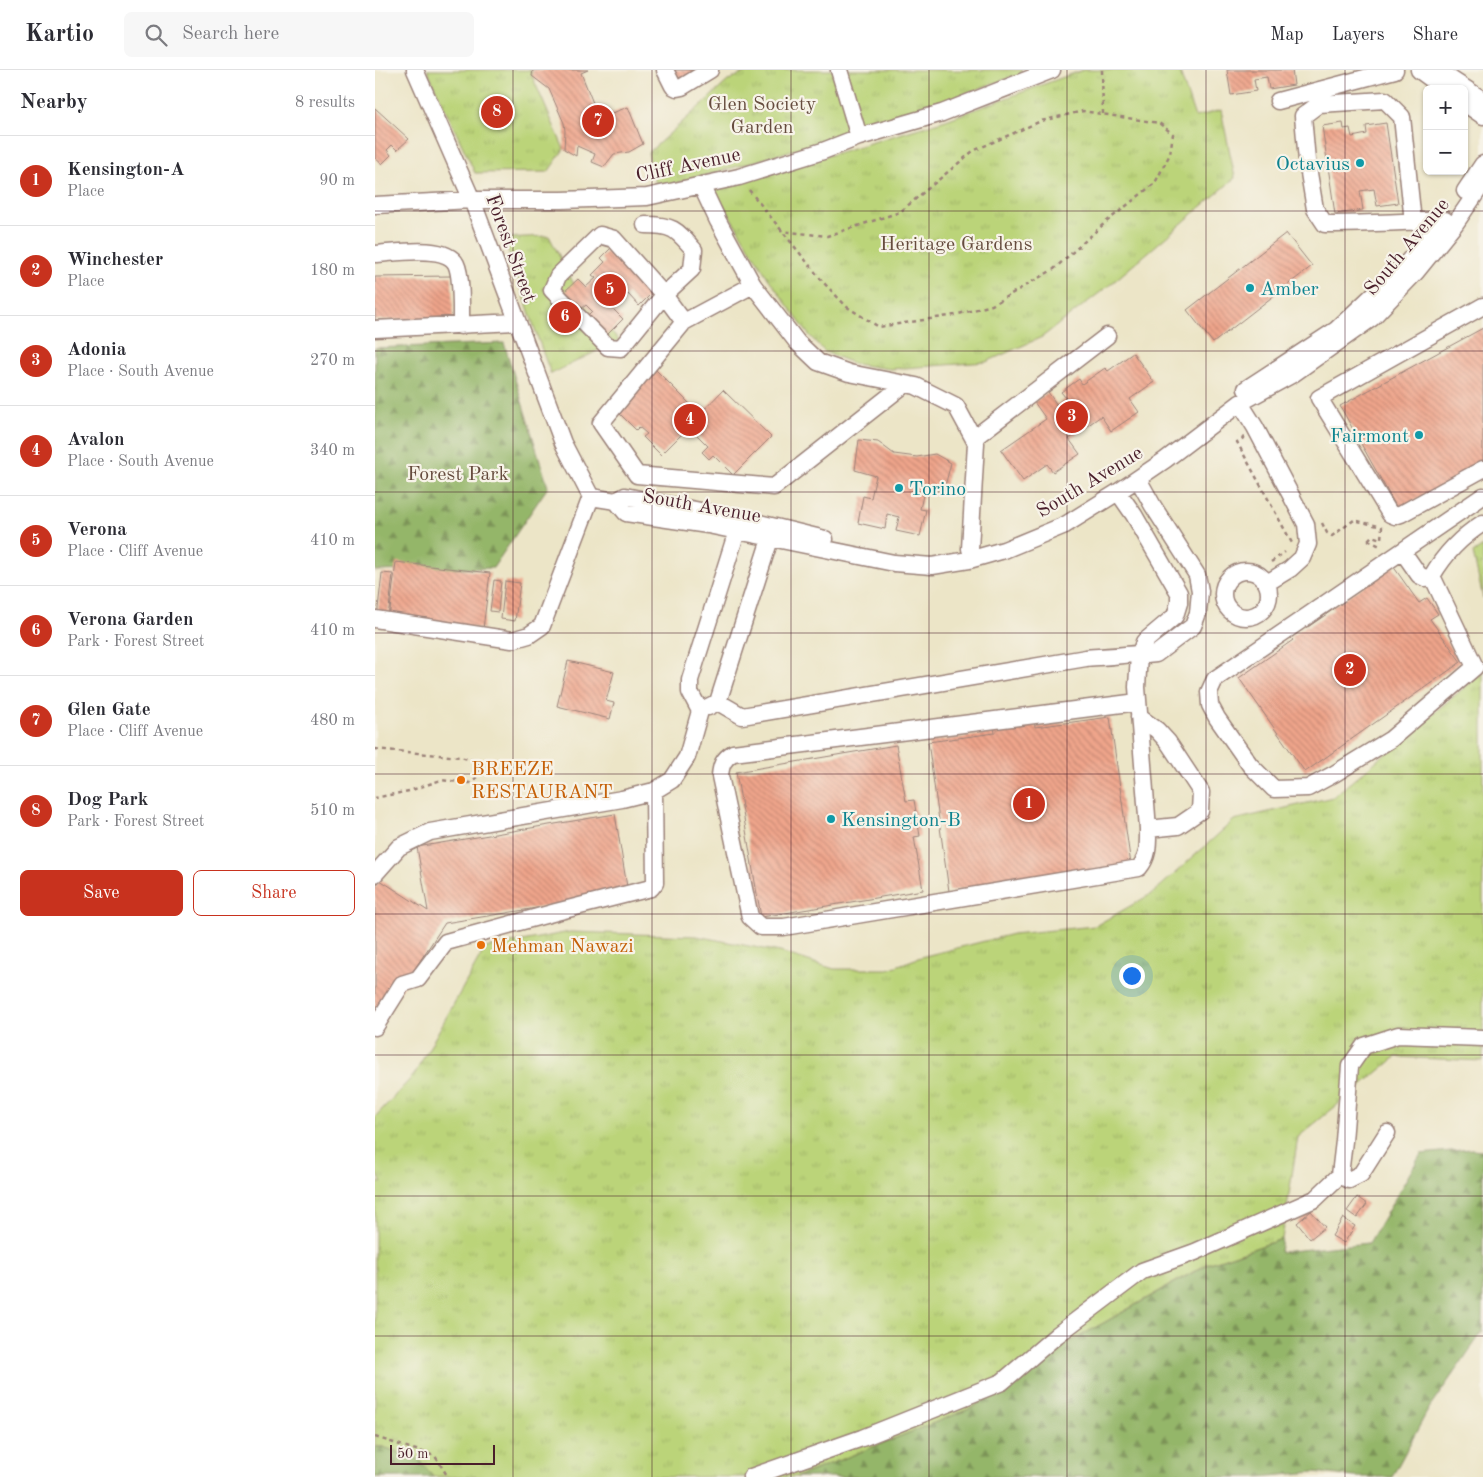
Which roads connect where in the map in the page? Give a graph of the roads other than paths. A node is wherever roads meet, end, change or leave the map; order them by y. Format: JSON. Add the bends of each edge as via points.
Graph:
{"nodes":[{"id":1,"x":415,"y":70,"type":"edge"},
{"id":2,"x":665,"y":70,"type":"edge"},
{"id":3,"x":710,"y":70,"type":"edge"},
{"id":4,"x":839,"y":70,"type":"edge"},
{"id":5,"x":1053,"y":70,"type":"edge"},
{"id":6,"x":1395,"y":70,"type":"edge"},
{"id":7,"x":1419,"y":70,"type":"edge"},
{"id":8,"x":1437,"y":70,"type":"edge"},
{"id":9,"x":1440,"y":85,"type":"edge"},
{"id":10,"x":1483,"y":100,"type":"edge"},
{"id":11,"x":1278,"y":101,"type":"dead end"},
{"id":12,"x":1468,"y":105,"type":"edge"},
{"id":13,"x":1483,"y":116,"type":"edge"},
{"id":14,"x":859,"y":138,"type":"junction"},
{"id":15,"x":1483,"y":164,"type":"edge"},
{"id":16,"x":1483,"y":182,"type":"edge"},
{"id":17,"x":701,"y":185,"type":"junction"},
{"id":18,"x":472,"y":200,"type":"junction"},
{"id":19,"x":375,"y":205,"type":"edge"},
{"id":20,"x":1445,"y":220,"type":"junction"},
{"id":21,"x":1413,"y":222,"type":"junction"},
{"id":22,"x":645,"y":225,"type":"dead end"},
{"id":23,"x":375,"y":254,"type":"edge"},
{"id":24,"x":753,"y":285,"type":"junction"},
{"id":25,"x":664,"y":295,"type":"junction"},
{"id":26,"x":1483,"y":306,"type":"edge"},
{"id":27,"x":517,"y":322,"type":"junction"},
{"id":28,"x":684,"y":322,"type":"junction"},
{"id":29,"x":461,"y":326,"type":"junction"},
{"id":30,"x":375,"y":329,"type":"edge"},
{"id":31,"x":1107,"y":336,"type":"dead end"},
{"id":32,"x":905,"y":384,"type":"junction"},
{"id":33,"x":1240,"y":404,"type":"junction"},
{"id":34,"x":974,"y":438,"type":"junction"},
{"id":35,"x":1483,"y":469,"type":"edge"},
{"id":36,"x":1138,"y":479,"type":"junction"},
{"id":37,"x":1118,"y":492,"type":"junction"},
{"id":38,"x":1483,"y":496,"type":"edge"},
{"id":39,"x":591,"y":497,"type":"junction"},
{"id":40,"x":616,"y":501,"type":"junction"},
{"id":41,"x":1483,"y":523,"type":"edge"},
{"id":42,"x":737,"y":531,"type":"junction"},
{"id":43,"x":770,"y":539,"type":"junction"},
{"id":44,"x":970,"y":549,"type":"junction"},
{"id":45,"x":1403,"y":552,"type":"junction"},
{"id":46,"x":1433,"y":576,"type":"junction"},
{"id":47,"x":1267,"y":583,"type":"dead end"},
{"id":48,"x":375,"y":619,"type":"edge"},
{"id":49,"x":1141,"y":653,"type":"junction"},
{"id":50,"x":718,"y":702,"type":"junction"},
{"id":51,"x":1138,"y":709,"type":"junction"},
{"id":52,"x":700,"y":711,"type":"junction"},
{"id":53,"x":654,"y":791,"type":"junction"},
{"id":54,"x":1148,"y":829,"type":"junction"},
{"id":55,"x":375,"y":874,"type":"edge"},
{"id":56,"x":375,"y":1027,"type":"edge"},
{"id":57,"x":1483,"y":1038,"type":"edge"},
{"id":58,"x":1387,"y":1133,"type":"dead end"},
{"id":59,"x":1339,"y":1175,"type":"junction"},
{"id":60,"x":751,"y":1477,"type":"edge"}],
"edges":[{"from":1,"to":18,"type":"street","name":"Forest Street"},
{"from":2,"to":3,"type":"street","via":[[677,88]]},
{"from":4,"to":14,"type":"street"},
{"from":5,"to":14,"type":"street","name":"Cliff Avenue","via":[[942,113]]},
{"from":6,"to":11,"type":"street"},
{"from":7,"to":9,"type":"street"},
{"from":8,"to":10,"type":"street"},
{"from":12,"to":13,"type":"street"},
{"from":14,"to":17,"type":"street","name":"Cliff Avenue","via":[[739,177]]},
{"from":15,"to":20,"type":"street"},
{"from":16,"to":33,"type":"street","name":"South Avenue","via":[[1455,224],[1416,272],[1372,318],[1293,374]]},
{"from":17,"to":18,"type":"street","name":"Cliff Avenue","via":[[647,197]]},
{"from":17,"to":24,"type":"street"},
{"from":18,"to":19,"type":"street","name":"Cliff Avenue"},
{"from":18,"to":27,"type":"street","name":"Forest Street"},
{"from":20,"to":21,"type":"street"},
{"from":20,"to":44,"type":"street","via":[[1405,266],[1336,330],[1241,392],[1160,454],[1068,513],[989,546]]},
{"from":21,"to":21,"type":"street","via":[[1325,224],[1315,209],[1303,116],[1319,104],[1385,100],[1402,117]]},
{"from":22,"to":25,"type":"street","via":[[665,225],[679,233],[694,250],[692,269]]},
{"from":23,"to":29,"type":"street","via":[[436,252],[447,255],[458,271]]},
{"from":24,"to":28,"type":"street"},
{"from":24,"to":32,"type":"street","via":[[797,342],[818,362],[849,374]]},
{"from":25,"to":25,"type":"street","via":[[621,348],[609,347],[552,290],[559,276],[600,236],[615,239]]},
{"from":25,"to":28,"type":"street"},
{"from":26,"to":35,"type":"street","via":[[1319,398],[1390,514],[1401,514]]},
{"from":27,"to":29,"type":"street"},
{"from":27,"to":39,"type":"street","name":"Forest Street","via":[[563,443]]},
{"from":28,"to":32,"type":"street","via":[[601,424],[637,475],[774,487]]},
{"from":29,"to":30,"type":"street"},
{"from":31,"to":34,"type":"street"},
{"from":32,"to":34,"type":"street","via":[[956,406]]},
{"from":33,"to":36,"type":"street","name":"South Avenue"},
{"from":33,"to":47,"type":"street","via":[[1306,524],[1308,544],[1302,558]]},
{"from":34,"to":44,"type":"street"},
{"from":36,"to":37,"type":"street","name":"South Avenue"},
{"from":36,"to":49,"type":"street","via":[[1197,575],[1200,591],[1193,626],[1156,654]]},
{"from":37,"to":43,"type":"street","name":"South Avenue","via":[[1065,525],[1004,550],[932,566],[895,563]]},
{"from":37,"to":49,"type":"street","via":[[1179,593],[1175,616],[1144,642]]},
{"from":38,"to":45,"type":"street"},
{"from":39,"to":40,"type":"street","name":"South Avenue"},
{"from":39,"to":48,"type":"street","via":[[542,626],[529,636],[512,640]]},
{"from":40,"to":42,"type":"street","name":"South Avenue","via":[[626,513]]},
{"from":40,"to":44,"type":"street","via":[[625,496],[751,521],[854,547],[927,557]]},
{"from":41,"to":46,"type":"street","via":[[1452,547]]},
{"from":42,"to":43,"type":"street","name":"South Avenue"},
{"from":42,"to":52,"type":"street","via":[[690,680],[690,692]]},
{"from":43,"to":50,"type":"street"},
{"from":45,"to":46,"type":"street","via":[[1419,575],[1425,578]]},
{"from":45,"to":46,"type":"street","via":[[1215,679],[1209,692],[1210,705],[1250,765],[1274,789],[1308,788],[1342,769],[1391,739],[1475,667]]},
{"from":49,"to":50,"type":"street","via":[[1086,658],[742,716]]},
{"from":49,"to":51,"type":"street"},
{"from":50,"to":52,"type":"street"},
{"from":51,"to":54,"type":"street"},
{"from":51,"to":54,"type":"street","via":[[1168,742],[1201,792],[1200,811],[1178,826]]},
{"from":51,"to":54,"type":"street","via":[[733,752],[721,765],[720,776],[750,917],[761,927],[784,927],[1139,868],[1147,853]]},
{"from":52,"to":53,"type":"street","via":[[687,757],[672,780]]},
{"from":53,"to":55,"type":"street","via":[[430,832],[399,847]]},
{"from":53,"to":56,"type":"street","via":[[655,883],[651,888],[444,943],[418,979],[402,984]]},
{"from":57,"to":59,"type":"street","via":[[1398,1035],[1364,1046],[1349,1066]]},
{"from":58,"to":59,"type":"street","via":[[1361,1174],[1349,1180]]},
{"from":59,"to":60,"type":"street","via":[[1315,1199],[1142,1272],[1002,1382],[862,1438]]}]}
